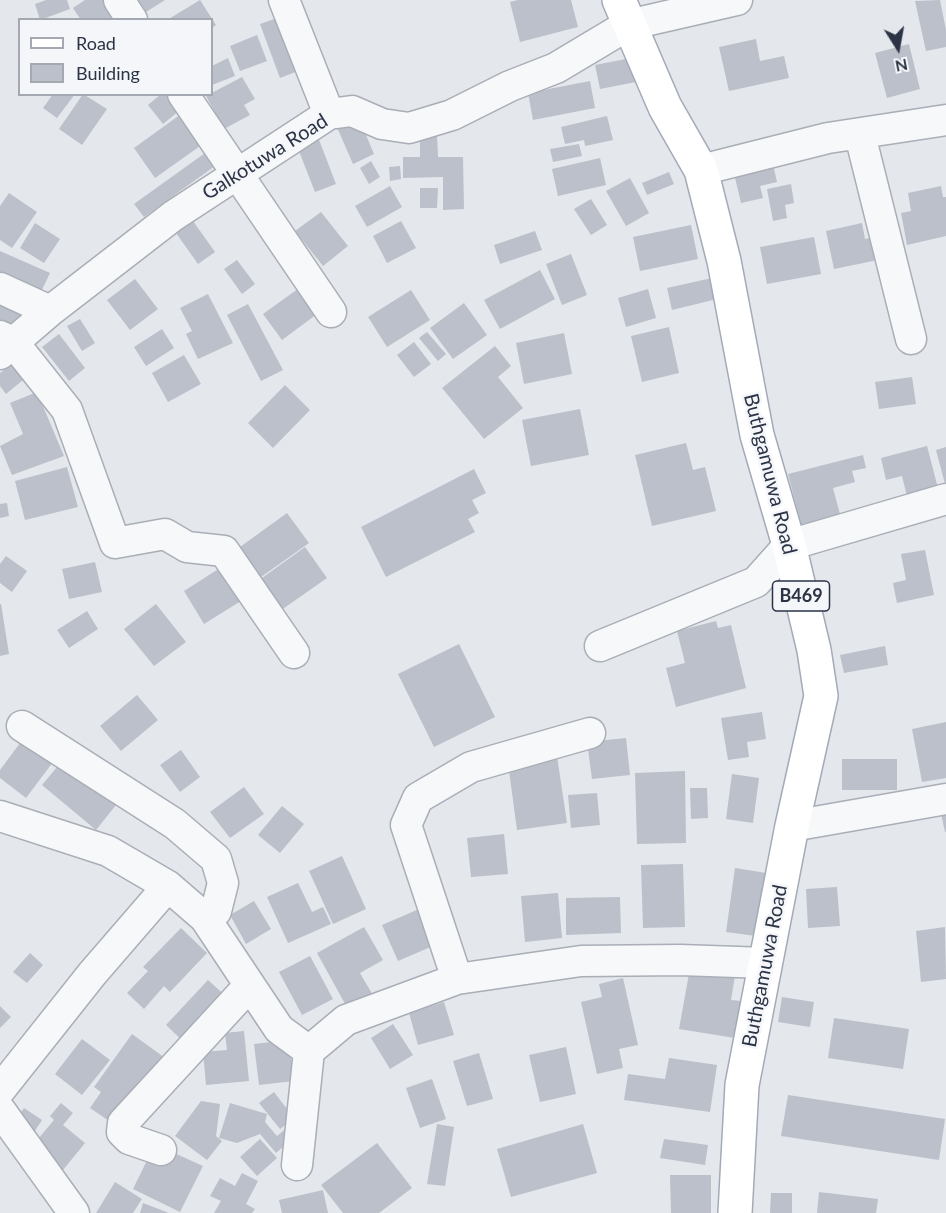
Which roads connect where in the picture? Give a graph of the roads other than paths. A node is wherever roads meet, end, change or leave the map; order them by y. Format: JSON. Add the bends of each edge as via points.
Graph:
{"nodes":[{"id":1,"x":119,"y":0,"type":"edge"},
{"id":2,"x":284,"y":0,"type":"edge"},
{"id":3,"x":736,"y":0,"type":"edge"},
{"id":4,"x":623,"y":12,"type":"edge"},
{"id":5,"x":131,"y":18,"type":"edge"},
{"id":6,"x":184,"y":96,"type":"edge"},
{"id":7,"x":329,"y":114,"type":"junction"},
{"id":8,"x":946,"y":120,"type":"edge"},
{"id":9,"x":860,"y":135,"type":"junction"},
{"id":10,"x":701,"y":170,"type":"junction"},
{"id":11,"x":237,"y":174,"type":"junction"},
{"id":12,"x":0,"y":288,"type":"edge"},
{"id":13,"x":50,"y":311,"type":"junction"},
{"id":14,"x":331,"y":312,"type":"dead end"},
{"id":15,"x":911,"y":339,"type":"dead end"},
{"id":16,"x":4,"y":344,"type":"edge"},
{"id":17,"x":946,"y":499,"type":"edge"},
{"id":18,"x":789,"y":545,"type":"junction"},
{"id":19,"x":600,"y":646,"type":"dead end"},
{"id":20,"x":294,"y":653,"type":"dead end"},
{"id":21,"x":22,"y":726,"type":"dead end"},
{"id":22,"x":590,"y":733,"type":"dead end"},
{"id":23,"x":946,"y":799,"type":"edge"},
{"id":24,"x":0,"y":816,"type":"edge"},
{"id":25,"x":792,"y":826,"type":"junction"},
{"id":26,"x":168,"y":886,"type":"junction"},
{"id":27,"x":205,"y":918,"type":"junction"},
{"id":28,"x":766,"y":963,"type":"junction"},
{"id":29,"x":456,"y":980,"type":"junction"},
{"id":30,"x":249,"y":986,"type":"junction"},
{"id":31,"x":309,"y":1051,"type":"junction"},
{"id":32,"x":0,"y":1090,"type":"edge"},
{"id":33,"x":0,"y":1110,"type":"edge"},
{"id":34,"x":161,"y":1150,"type":"dead end"},
{"id":35,"x":297,"y":1165,"type":"dead end"},
{"id":36,"x":74,"y":1213,"type":"edge"},
{"id":37,"x":735,"y":1213,"type":"edge"}],
"edges":[{"from":1,"to":5,"type":"street"},
{"from":2,"to":7,"type":"street"},
{"from":3,"to":4,"type":"street","name":"Galkotuwa Road"},
{"from":4,"to":7,"type":"street","name":"Galkotuwa Road","via":[[556,68],[452,115],[409,128],[382,124],[352,111]]},
{"from":4,"to":10,"type":"main road","name":"Buthgamuwa Road","number":"B469","via":[[665,107]]},
{"from":6,"to":11,"type":"street"},
{"from":7,"to":11,"type":"street","name":"Galkotuwa Road"},
{"from":8,"to":9,"type":"street"},
{"from":9,"to":10,"type":"street","via":[[828,138]]},
{"from":9,"to":15,"type":"street"},
{"from":10,"to":18,"type":"main road","name":"Buthgamuwa Road","number":"B469","via":[[724,261],[758,435]]},
{"from":11,"to":13,"type":"street","name":"Galkotuwa Road","via":[[173,216]]},
{"from":11,"to":14,"type":"street"},
{"from":12,"to":13,"type":"street"},
{"from":13,"to":16,"type":"street","name":"Galkotuwa Road"},
{"from":16,"to":20,"type":"street","via":[[67,410],[115,543],[165,534],[187,547],[224,551]]},
{"from":17,"to":18,"type":"street"},
{"from":18,"to":19,"type":"street","via":[[756,582]]},
{"from":18,"to":25,"type":"main road","name":"Buthgamuwa Road","number":"B469","via":[[821,696]]},
{"from":21,"to":27,"type":"street","via":[[175,824],[216,859],[223,883],[216,911]]},
{"from":22,"to":29,"type":"street","via":[[471,767],[418,798],[406,825]]},
{"from":23,"to":25,"type":"street"},
{"from":24,"to":26,"type":"street","via":[[108,851]]},
{"from":25,"to":28,"type":"main road","name":"Buthgamuwa Road","number":"B469"},
{"from":26,"to":27,"type":"street"},
{"from":26,"to":32,"type":"street"},
{"from":27,"to":30,"type":"street"},
{"from":28,"to":29,"type":"street","via":[[581,961]]},
{"from":28,"to":37,"type":"main road","name":"Buthgamuwa Road","number":"B469","via":[[742,1085]]},
{"from":29,"to":31,"type":"street","via":[[346,1020]]},
{"from":30,"to":31,"type":"street","via":[[279,1029]]},
{"from":30,"to":34,"type":"street","via":[[123,1124],[129,1139]]},
{"from":31,"to":35,"type":"street"},
{"from":33,"to":36,"type":"street"}]}
